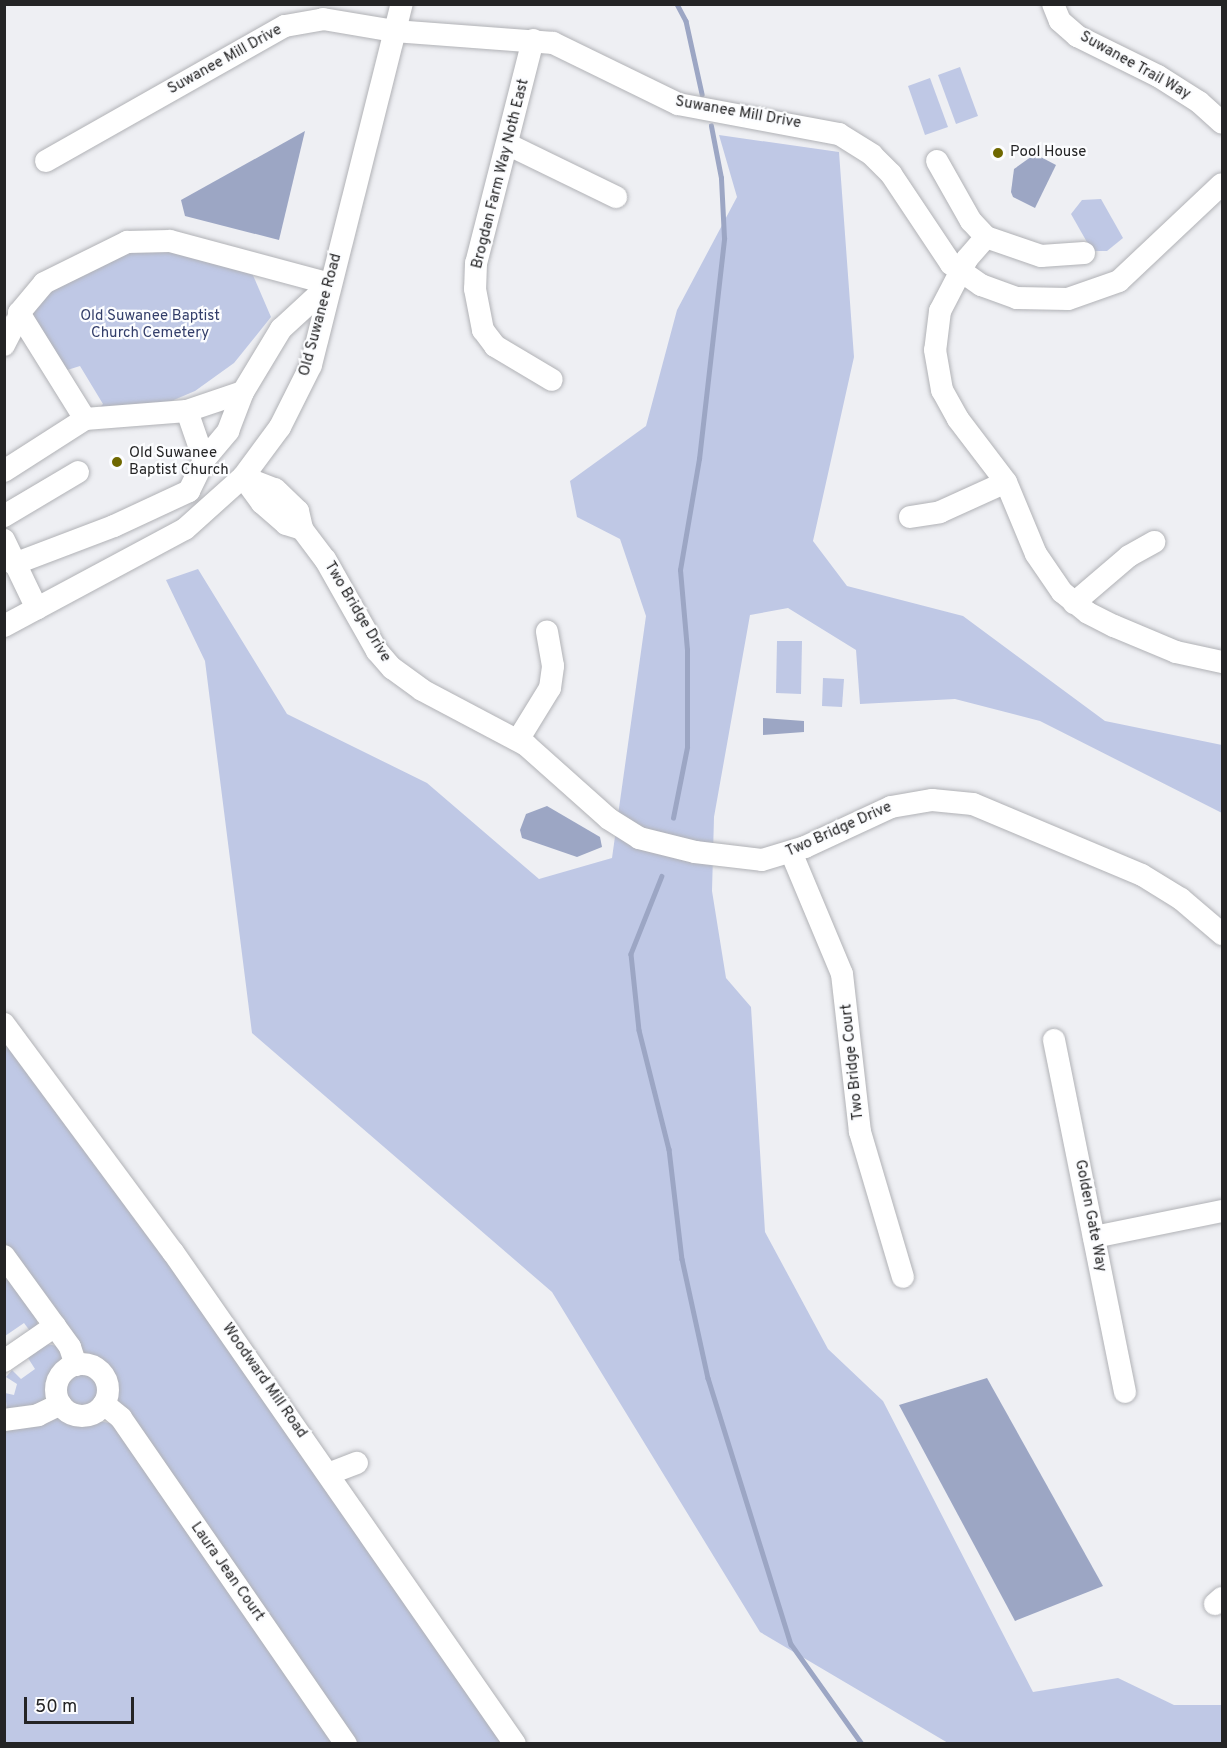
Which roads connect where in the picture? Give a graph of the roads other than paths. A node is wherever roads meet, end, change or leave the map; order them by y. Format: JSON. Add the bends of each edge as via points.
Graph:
{"nodes":[{"id":1,"x":402,"y":4,"type":"edge"},
{"id":2,"x":1053,"y":4,"type":"edge"},
{"id":3,"x":395,"y":31,"type":"junction"},
{"id":4,"x":533,"y":40,"type":"junction"},
{"id":5,"x":1222,"y":123,"type":"edge"},
{"id":6,"x":509,"y":145,"type":"junction"},
{"id":7,"x":46,"y":161,"type":"dead end"},
{"id":8,"x":937,"y":161,"type":"dead end"},
{"id":9,"x":1222,"y":184,"type":"edge"},
{"id":10,"x":616,"y":197,"type":"dead end"},
{"id":11,"x":986,"y":237,"type":"junction"},
{"id":12,"x":1084,"y":253,"type":"dead end"},
{"id":13,"x":960,"y":272,"type":"junction"},
{"id":14,"x":330,"y":285,"type":"junction"},
{"id":15,"x":14,"y":322,"type":"edge"},
{"id":16,"x":4,"y":345,"type":"edge"},
{"id":17,"x":552,"y":380,"type":"dead end"},
{"id":18,"x":243,"y":392,"type":"junction"},
{"id":19,"x":187,"y":411,"type":"junction"},
{"id":20,"x":86,"y":419,"type":"junction"},
{"id":21,"x":204,"y":460,"type":"junction"},
{"id":22,"x":4,"y":471,"type":"edge"},
{"id":23,"x":78,"y":472,"type":"dead end"},
{"id":24,"x":243,"y":477,"type":"junction"},
{"id":25,"x":1006,"y":482,"type":"junction"},
{"id":26,"x":4,"y":516,"type":"edge"},
{"id":27,"x":910,"y":517,"type":"dead end"},
{"id":28,"x":4,"y":540,"type":"edge"},
{"id":29,"x":1154,"y":542,"type":"dead end"},
{"id":30,"x":14,"y":564,"type":"junction"},
{"id":31,"x":1074,"y":603,"type":"junction"},
{"id":32,"x":37,"y":609,"type":"junction"},
{"id":33,"x":4,"y":626,"type":"edge"},
{"id":34,"x":547,"y":632,"type":"dead end"},
{"id":35,"x":1222,"y":662,"type":"edge"},
{"id":36,"x":518,"y":740,"type":"junction"},
{"id":37,"x":791,"y":852,"type":"junction"},
{"id":38,"x":1222,"y":934,"type":"edge"},
{"id":39,"x":4,"y":1024,"type":"edge"},
{"id":40,"x":1054,"y":1040,"type":"dead end"},
{"id":41,"x":1222,"y":1211,"type":"edge"},
{"id":42,"x":1094,"y":1237,"type":"junction"},
{"id":43,"x":4,"y":1256,"type":"edge"},
{"id":44,"x":903,"y":1276,"type":"dead end"},
{"id":45,"x":55,"y":1326,"type":"junction"},
{"id":46,"x":4,"y":1361,"type":"edge"},
{"id":47,"x":76,"y":1365,"type":"junction"},
{"id":48,"x":1125,"y":1392,"type":"dead end"},
{"id":49,"x":61,"y":1404,"type":"junction"},
{"id":50,"x":104,"y":1404,"type":"junction"},
{"id":51,"x":4,"y":1420,"type":"edge"},
{"id":52,"x":357,"y":1463,"type":"dead end"},
{"id":53,"x":328,"y":1474,"type":"junction"},
{"id":54,"x":346,"y":1743,"type":"edge"},
{"id":55,"x":515,"y":1743,"type":"edge"}],
"edges":[{"from":1,"to":3,"type":"street","name":"Old Suwanee Road"},
{"from":2,"to":5,"type":"street","name":"Suwanee Trail Way","via":[[1060,21],[1077,36],[1158,76],[1199,102]]},
{"from":3,"to":4,"type":"street","name":"Suwanee Mill Drive"},
{"from":3,"to":7,"type":"street","name":"Suwanee Mill Drive","via":[[323,19],[293,23]]},
{"from":3,"to":14,"type":"street","name":"Old Suwanee Road"},
{"from":4,"to":6,"type":"street","name":"Brogdan Farm Way Noth East"},
{"from":4,"to":13,"type":"street","name":"Suwanee Mill Drive","via":[[572,49],[644,90],[678,104],[815,127],[850,140],[891,174],[935,243]]},
{"from":6,"to":10,"type":"street"},
{"from":6,"to":17,"type":"street","name":"Brogdan Farm Way Noth East","via":[[476,263],[476,307],[483,330],[495,345]]},
{"from":8,"to":11,"type":"street"},
{"from":9,"to":13,"type":"street","name":"Suwanee Mill Drive","via":[[1135,270],[1089,295],[1053,301],[1017,298],[981,285]]},
{"from":11,"to":12,"type":"street","via":[[1041,256]]},
{"from":11,"to":13,"type":"street"},
{"from":13,"to":25,"type":"street","via":[[943,302],[938,324],[938,378],[953,412]]},
{"from":14,"to":15,"type":"street","via":[[170,241],[127,242],[44,283]]},
{"from":14,"to":18,"type":"street","via":[[281,329]]},
{"from":14,"to":24,"type":"street","name":"Old Suwanee Road","via":[[301,390],[268,447]]},
{"from":15,"to":16,"type":"street"},
{"from":15,"to":20,"type":"street"},
{"from":18,"to":19,"type":"street"},
{"from":18,"to":21,"type":"street","via":[[228,431]]},
{"from":19,"to":20,"type":"street"},
{"from":19,"to":21,"type":"street"},
{"from":20,"to":22,"type":"street"},
{"from":21,"to":30,"type":"street","via":[[189,491],[114,526]]},
{"from":23,"to":26,"type":"street"},
{"from":24,"to":32,"type":"street","name":"Old Suwanee Road","via":[[185,529]]},
{"from":24,"to":36,"type":"street","name":"Two Bridge Drive","via":[[262,503],[286,524],[302,529],[326,559],[377,651],[392,668],[422,690]]},
{"from":25,"to":27,"type":"street","via":[[940,512]]},
{"from":25,"to":31,"type":"street","via":[[1041,564]]},
{"from":28,"to":30,"type":"street"},
{"from":29,"to":31,"type":"street","via":[[1129,556]]},
{"from":30,"to":32,"type":"street"},
{"from":31,"to":35,"type":"street","via":[[1101,620],[1162,647]]},
{"from":32,"to":33,"type":"street","name":"Old Suwanee Road"},
{"from":34,"to":36,"type":"street","via":[[553,666],[550,688]]},
{"from":36,"to":37,"type":"street","name":"Two Bridge Drive","via":[[609,819],[639,838],[677,849],[750,859]]},
{"from":37,"to":38,"type":"street","name":"Two Bridge Drive","via":[[891,807],[932,800],[973,804],[1142,875],[1180,899]]},
{"from":37,"to":44,"type":"street","name":"Two Bridge Court","via":[[842,974],[861,1138]]},
{"from":39,"to":53,"type":"street","name":"Woodward Mill Road","via":[[117,1173]]},
{"from":40,"to":42,"type":"street","name":"Golden Gate Way"},
{"from":41,"to":42,"type":"street"},
{"from":42,"to":48,"type":"street","name":"Golden Gate Way"},
{"from":43,"to":45,"type":"street"},
{"from":45,"to":46,"type":"street"},
{"from":45,"to":47,"type":"street","via":[[70,1347]]},
{"from":47,"to":49,"type":"street","via":[[64,1371],[57,1383]]},
{"from":47,"to":50,"type":"street","via":[[93,1366],[104,1375],[109,1387]]},
{"from":49,"to":50,"type":"street","via":[[80,1416],[94,1413]]},
{"from":49,"to":51,"type":"street","via":[[38,1415]]},
{"from":50,"to":54,"type":"street","name":"Laura Jean Court","via":[[121,1418]]},
{"from":52,"to":53,"type":"street"},
{"from":53,"to":55,"type":"street","name":"Woodward Mill Road"}]}
